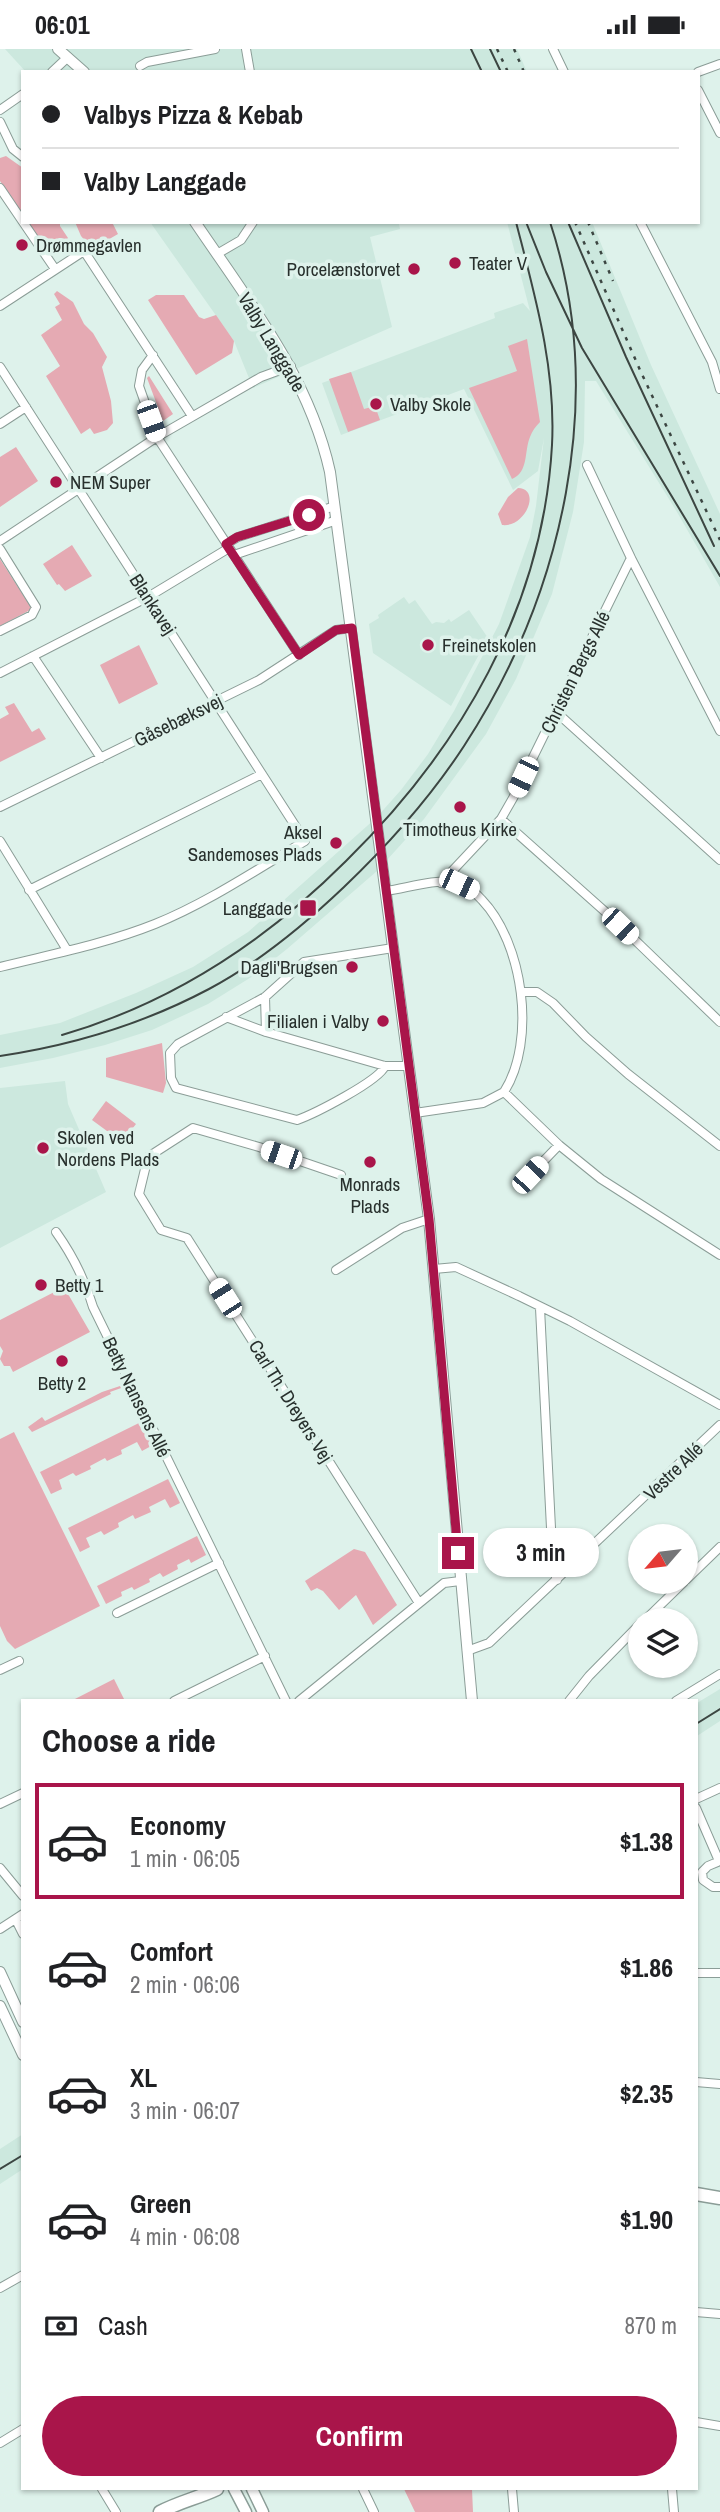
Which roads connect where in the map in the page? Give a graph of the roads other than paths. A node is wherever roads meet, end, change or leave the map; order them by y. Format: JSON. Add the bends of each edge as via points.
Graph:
{"nodes":[{"id":1,"x":58,"y":49,"type":"edge"},
{"id":2,"x":215,"y":49,"type":"edge"},
{"id":3,"x":246,"y":49,"type":"edge"},
{"id":4,"x":553,"y":49,"type":"edge"},
{"id":5,"x":68,"y":57,"type":"junction"},
{"id":6,"x":720,"y":64,"type":"edge"},
{"id":7,"x":140,"y":66,"type":"dead end"},
{"id":8,"x":54,"y":70,"type":"edge"},
{"id":9,"x":82,"y":70,"type":"edge"},
{"id":10,"x":250,"y":70,"type":"edge"},
{"id":11,"x":563,"y":70,"type":"edge"},
{"id":12,"x":700,"y":71,"type":"edge"},
{"id":13,"x":21,"y":94,"type":"edge"},
{"id":14,"x":700,"y":94,"type":"edge"},
{"id":15,"x":0,"y":110,"type":"edge"},
{"id":16,"x":0,"y":122,"type":"edge"},
{"id":17,"x":720,"y":133,"type":"edge"},
{"id":18,"x":21,"y":155,"type":"edge"},
{"id":19,"x":0,"y":188,"type":"edge"},
{"id":20,"x":21,"y":219,"type":"edge"},
{"id":21,"x":24,"y":224,"type":"edge"},
{"id":22,"x":196,"y":224,"type":"edge"},
{"id":23,"x":252,"y":224,"type":"edge"},
{"id":24,"x":641,"y":224,"type":"edge"},
{"id":25,"x":217,"y":254,"type":"junction"},
{"id":26,"x":55,"y":269,"type":"junction"},
{"id":27,"x":0,"y":306,"type":"edge"},
{"id":28,"x":153,"y":355,"type":"junction"},
{"id":29,"x":712,"y":362,"type":"junction"},
{"id":30,"x":291,"y":366,"type":"junction"},
{"id":31,"x":0,"y":367,"type":"edge"},
{"id":32,"x":720,"y":370,"type":"edge"},
{"id":33,"x":718,"y":386,"type":"edge"},
{"id":34,"x":26,"y":407,"type":"junction"},
{"id":35,"x":192,"y":416,"type":"junction"},
{"id":36,"x":0,"y":424,"type":"edge"},
{"id":37,"x":157,"y":437,"type":"junction"},
{"id":38,"x":587,"y":465,"type":"dead end"},
{"id":39,"x":78,"y":488,"type":"junction"},
{"id":40,"x":335,"y":506,"type":"junction"},
{"id":41,"x":337,"y":520,"type":"junction"},
{"id":42,"x":0,"y":541,"type":"edge"},
{"id":43,"x":0,"y":549,"type":"edge"},
{"id":44,"x":230,"y":549,"type":"junction"},
{"id":45,"x":631,"y":558,"type":"junction"},
{"id":46,"x":148,"y":597,"type":"junction"},
{"id":47,"x":352,"y":628,"type":"junction"},
{"id":48,"x":0,"y":631,"type":"edge"},
{"id":49,"x":299,"y":655,"type":"junction"},
{"id":50,"x":33,"y":656,"type":"junction"},
{"id":51,"x":0,"y":673,"type":"edge"},
{"id":52,"x":215,"y":701,"type":"junction"},
{"id":53,"x":555,"y":711,"type":"junction"},
{"id":54,"x":720,"y":731,"type":"edge"},
{"id":55,"x":101,"y":758,"type":"junction"},
{"id":56,"x":262,"y":774,"type":"junction"},
{"id":57,"x":0,"y":807,"type":"edge"},
{"id":58,"x":501,"y":819,"type":"junction"},
{"id":59,"x":0,"y":841,"type":"edge"},
{"id":60,"x":720,"y":860,"type":"edge"},
{"id":61,"x":441,"y":883,"type":"junction"},
{"id":62,"x":29,"y":890,"type":"junction"},
{"id":63,"x":386,"y":891,"type":"junction"},
{"id":64,"x":393,"y":948,"type":"junction"},
{"id":65,"x":68,"y":950,"type":"junction"},
{"id":66,"x":0,"y":967,"type":"edge"},
{"id":67,"x":522,"y":992,"type":"junction"},
{"id":68,"x":265,"y":997,"type":"junction"},
{"id":69,"x":226,"y":1017,"type":"junction"},
{"id":70,"x":720,"y":1022,"type":"edge"},
{"id":71,"x":266,"y":1032,"type":"junction"},
{"id":72,"x":385,"y":1066,"type":"junction"},
{"id":73,"x":408,"y":1066,"type":"junction"},
{"id":74,"x":504,"y":1092,"type":"junction"},
{"id":75,"x":415,"y":1113,"type":"junction"},
{"id":76,"x":559,"y":1145,"type":"junction"},
{"id":77,"x":720,"y":1146,"type":"edge"},
{"id":78,"x":341,"y":1175,"type":"dead end"},
{"id":79,"x":530,"y":1175,"type":"dead end"},
{"id":80,"x":429,"y":1219,"type":"junction"},
{"id":81,"x":56,"y":1233,"type":"dead end"},
{"id":82,"x":720,"y":1255,"type":"edge"},
{"id":83,"x":434,"y":1269,"type":"junction"},
{"id":84,"x":336,"y":1270,"type":"dead end"},
{"id":85,"x":540,"y":1308,"type":"junction"},
{"id":86,"x":720,"y":1405,"type":"edge"},
{"id":87,"x":720,"y":1425,"type":"edge"},
{"id":88,"x":720,"y":1547,"type":"edge"},
{"id":89,"x":219,"y":1563,"type":"junction"},
{"id":90,"x":698,"y":1568,"type":"edge"},
{"id":91,"x":558,"y":1580,"type":"junction"},
{"id":92,"x":460,"y":1581,"type":"junction"},
{"id":93,"x":671,"y":1594,"type":"edge"},
{"id":94,"x":419,"y":1603,"type":"junction"},
{"id":95,"x":657,"y":1608,"type":"edge"},
{"id":96,"x":117,"y":1613,"type":"dead end"},
{"id":97,"x":628,"y":1636,"type":"edge"},
{"id":98,"x":467,"y":1651,"type":"junction"},
{"id":99,"x":265,"y":1656,"type":"junction"},
{"id":100,"x":19,"y":1661,"type":"dead end"},
{"id":101,"x":0,"y":1670,"type":"edge"},
{"id":102,"x":720,"y":1674,"type":"edge"},
{"id":103,"x":178,"y":1699,"type":"edge"},
{"id":104,"x":285,"y":1699,"type":"edge"},
{"id":105,"x":301,"y":1699,"type":"edge"},
{"id":106,"x":472,"y":1699,"type":"edge"},
{"id":107,"x":571,"y":1699,"type":"edge"},
{"id":108,"x":679,"y":1699,"type":"edge"},
{"id":109,"x":720,"y":1788,"type":"edge"},
{"id":110,"x":21,"y":1794,"type":"edge"},
{"id":111,"x":698,"y":1798,"type":"edge"},
{"id":112,"x":0,"y":1804,"type":"edge"},
{"id":113,"x":698,"y":1812,"type":"edge"},
{"id":114,"x":720,"y":1861,"type":"edge"},
{"id":115,"x":0,"y":1868,"type":"edge"},
{"id":116,"x":720,"y":1887,"type":"edge"},
{"id":117,"x":21,"y":1894,"type":"edge"},
{"id":118,"x":19,"y":1917,"type":"edge"},
{"id":119,"x":0,"y":1929,"type":"edge"},
{"id":120,"x":0,"y":1972,"type":"edge"},
{"id":121,"x":698,"y":1973,"type":"edge"},
{"id":122,"x":720,"y":1973,"type":"edge"},
{"id":123,"x":0,"y":2007,"type":"edge"},
{"id":124,"x":21,"y":2018,"type":"edge"},
{"id":125,"x":21,"y":2051,"type":"edge"},
{"id":126,"x":698,"y":2082,"type":"edge"},
{"id":127,"x":720,"y":2084,"type":"edge"},
{"id":128,"x":698,"y":2194,"type":"edge"},
{"id":129,"x":720,"y":2198,"type":"edge"},
{"id":130,"x":21,"y":2276,"type":"edge"},
{"id":131,"x":0,"y":2288,"type":"edge"},
{"id":132,"x":698,"y":2312,"type":"edge"},
{"id":133,"x":720,"y":2314,"type":"edge"},
{"id":134,"x":698,"y":2422,"type":"edge"},
{"id":135,"x":720,"y":2426,"type":"edge"},
{"id":136,"x":21,"y":2430,"type":"edge"},
{"id":137,"x":0,"y":2443,"type":"edge"},
{"id":138,"x":103,"y":2490,"type":"edge"},
{"id":139,"x":195,"y":2490,"type":"edge"},
{"id":140,"x":215,"y":2490,"type":"edge"},
{"id":141,"x":235,"y":2490,"type":"edge"},
{"id":142,"x":252,"y":2490,"type":"edge"},
{"id":143,"x":363,"y":2490,"type":"edge"},
{"id":144,"x":512,"y":2490,"type":"edge"},
{"id":145,"x":672,"y":2490,"type":"edge"},
{"id":146,"x":182,"y":2501,"type":"junction"},
{"id":147,"x":116,"y":2512,"type":"edge"},
{"id":148,"x":160,"y":2512,"type":"edge"},
{"id":149,"x":246,"y":2512,"type":"edge"},
{"id":150,"x":263,"y":2512,"type":"edge"},
{"id":151,"x":374,"y":2512,"type":"edge"},
{"id":152,"x":514,"y":2512,"type":"edge"},
{"id":153,"x":674,"y":2512,"type":"edge"}],
"edges":[{"from":1,"to":5,"type":"street"},
{"from":2,"to":7,"type":"street"},
{"from":3,"to":10,"type":"street"},
{"from":4,"to":11,"type":"street"},
{"from":5,"to":8,"type":"street"},
{"from":5,"to":9,"type":"street"},
{"from":6,"to":12,"type":"street"},
{"from":13,"to":15,"type":"street"},
{"from":14,"to":17,"type":"street"},
{"from":16,"to":18,"type":"street"},
{"from":19,"to":20,"type":"street"},
{"from":21,"to":26,"type":"street"},
{"from":22,"to":25,"type":"street","name":"Valby Langgade"},
{"from":23,"to":25,"type":"street","via":[[241,240]]},
{"from":24,"to":29,"type":"street"},
{"from":25,"to":30,"type":"street","name":"Valby Langgade"},
{"from":26,"to":27,"type":"street"},
{"from":26,"to":28,"type":"street","via":[[84,251]]},
{"from":28,"to":35,"type":"street"},
{"from":28,"to":37,"type":"street","via":[[142,370],[139,386]]},
{"from":29,"to":32,"type":"street"},
{"from":29,"to":33,"type":"street"},
{"from":30,"to":35,"type":"street","via":[[261,377]]},
{"from":30,"to":40,"type":"street","name":"Valby Langgade","via":[[320,433]]},
{"from":31,"to":34,"type":"street","name":"Blankavej"},
{"from":34,"to":36,"type":"street"},
{"from":34,"to":39,"type":"street","name":"Blankavej"},
{"from":35,"to":37,"type":"street"},
{"from":37,"to":39,"type":"street"},
{"from":37,"to":44,"type":"street"},
{"from":38,"to":45,"type":"street"},
{"from":39,"to":42,"type":"street"},
{"from":39,"to":46,"type":"street","name":"Blankavej"},
{"from":40,"to":41,"type":"street","name":"Valby Langgade"},
{"from":40,"to":44,"type":"street","via":[[237,537]]},
{"from":41,"to":44,"type":"street"},
{"from":41,"to":47,"type":"street","name":"Valby Langgade"},
{"from":43,"to":48,"type":"street","via":[[36,610]]},
{"from":44,"to":46,"type":"street"},
{"from":44,"to":49,"type":"street"},
{"from":45,"to":53,"type":"street","name":"Christen Bergs Allé"},
{"from":45,"to":54,"type":"street"},
{"from":46,"to":50,"type":"street"},
{"from":46,"to":52,"type":"street","name":"Blankavej"},
{"from":47,"to":49,"type":"street","name":"Gåsebæksvej","via":[[336,630]]},
{"from":47,"to":63,"type":"street","name":"Valby Langgade"},
{"from":49,"to":52,"type":"street","name":"Gåsebæksvej"},
{"from":50,"to":51,"type":"street"},
{"from":50,"to":55,"type":"street"},
{"from":52,"to":55,"type":"street","name":"Gåsebæksvej"},
{"from":52,"to":56,"type":"street","name":"Blankavej"},
{"from":53,"to":58,"type":"street","name":"Christen Bergs Allé"},
{"from":53,"to":60,"type":"street"},
{"from":55,"to":57,"type":"street","name":"Gåsebæksvej"},
{"from":56,"to":62,"type":"street"},
{"from":56,"to":65,"type":"street","name":"Blankavej","via":[[305,841],[157,923]]},
{"from":58,"to":61,"type":"street","name":"Christen Bergs Allé"},
{"from":58,"to":70,"type":"street"},
{"from":59,"to":62,"type":"street"},
{"from":61,"to":63,"type":"street"},
{"from":61,"to":67,"type":"street","via":[[473,890],[493,912],[511,950]]},
{"from":62,"to":65,"type":"street"},
{"from":63,"to":64,"type":"street","name":"Valby Langgade"},
{"from":64,"to":68,"type":"street","via":[[304,962]]},
{"from":64,"to":73,"type":"street","name":"Valby Langgade"},
{"from":65,"to":66,"type":"street"},
{"from":67,"to":74,"type":"street","via":[[520,1040]]},
{"from":67,"to":77,"type":"street","via":[[537,992],[553,1003],[628,1074]]},
{"from":68,"to":69,"type":"street"},
{"from":68,"to":71,"type":"street"},
{"from":69,"to":71,"type":"street"},
{"from":69,"to":72,"type":"street","via":[[170,1053],[176,1088],[297,1120],[372,1080]]},
{"from":71,"to":72,"type":"street"},
{"from":72,"to":73,"type":"street"},
{"from":73,"to":75,"type":"street","name":"Valby Langgade"},
{"from":74,"to":75,"type":"street","via":[[483,1103]]},
{"from":74,"to":76,"type":"street"},
{"from":75,"to":80,"type":"street","name":"Valby Langgade"},
{"from":76,"to":79,"type":"street"},
{"from":76,"to":82,"type":"street","via":[[601,1179]]},
{"from":78,"to":94,"type":"street","name":"Carl Th. Dreyers Vej","via":[[325,1164],[193,1128],[148,1157],[139,1194],[161,1230],[187,1238]]},
{"from":80,"to":83,"type":"street","name":"Valby Langgade"},
{"from":80,"to":84,"type":"street","via":[[402,1228]]},
{"from":81,"to":89,"type":"street","name":"Betty Nansens Allé","via":[[70,1251]]},
{"from":83,"to":85,"type":"street","via":[[456,1267]]},
{"from":83,"to":92,"type":"street","name":"Valby Langgade"},
{"from":85,"to":86,"type":"street"},
{"from":85,"to":91,"type":"street","via":[[553,1568]]},
{"from":87,"to":91,"type":"street","name":"Vestre Allé"},
{"from":88,"to":90,"type":"street"},
{"from":89,"to":96,"type":"street"},
{"from":89,"to":99,"type":"street","name":"Betty Nansens Allé"},
{"from":91,"to":98,"type":"street","name":"Vestre Allé","via":[[489,1643]]},
{"from":92,"to":94,"type":"street","via":[[444,1583]]},
{"from":92,"to":98,"type":"street","name":"Valby Langgade"},
{"from":93,"to":95,"type":"street"},
{"from":94,"to":105,"type":"street"},
{"from":97,"to":107,"type":"street"},
{"from":98,"to":106,"type":"street","name":"Valby Langgade"},
{"from":99,"to":103,"type":"street"},
{"from":99,"to":104,"type":"street","name":"Betty Nansens Allé"},
{"from":100,"to":101,"type":"street"},
{"from":102,"to":108,"type":"street"},
{"from":109,"to":111,"type":"street"},
{"from":110,"to":112,"type":"street"},
{"from":113,"to":114,"type":"street"},
{"from":114,"to":116,"type":"street","via":[[702,1872],[703,1880]]},
{"from":115,"to":117,"type":"street"},
{"from":118,"to":119,"type":"street"},
{"from":120,"to":124,"type":"street"},
{"from":121,"to":122,"type":"street"},
{"from":123,"to":125,"type":"street"},
{"from":126,"to":127,"type":"street"},
{"from":128,"to":129,"type":"main road"},
{"from":130,"to":131,"type":"street"},
{"from":132,"to":133,"type":"street"},
{"from":134,"to":135,"type":"street"},
{"from":136,"to":137,"type":"street"},
{"from":138,"to":147,"type":"street"},
{"from":139,"to":146,"type":"main road"},
{"from":140,"to":146,"type":"main road"},
{"from":141,"to":149,"type":"main road"},
{"from":142,"to":150,"type":"main road"},
{"from":143,"to":151,"type":"street"},
{"from":144,"to":152,"type":"street"},
{"from":145,"to":153,"type":"street"},
{"from":146,"to":148,"type":"main road"}]}
